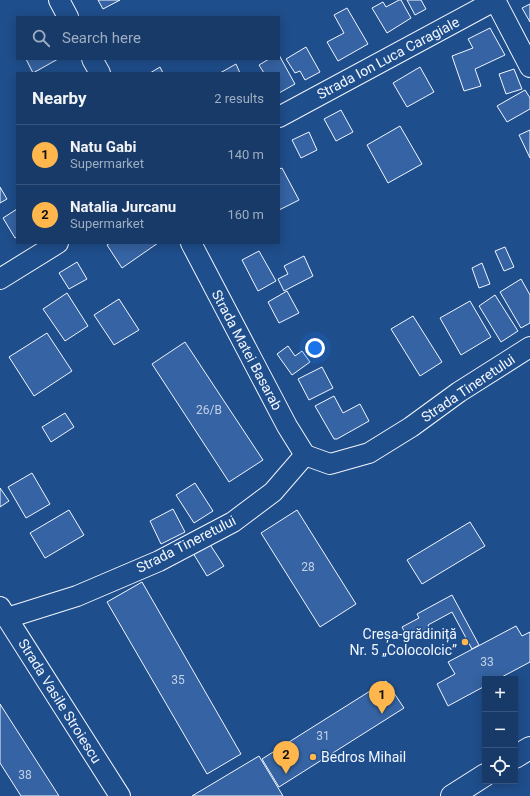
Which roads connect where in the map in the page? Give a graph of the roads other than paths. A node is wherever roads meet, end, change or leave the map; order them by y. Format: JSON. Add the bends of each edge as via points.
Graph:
{"nodes":[{"id":1,"x":59,"y":0,"type":"edge"},
{"id":2,"x":496,"y":0,"type":"edge"},
{"id":3,"x":67,"y":16,"type":"edge"},
{"id":4,"x":93,"y":60,"type":"edge"},
{"id":5,"x":530,"y":67,"type":"edge"},
{"id":6,"x":99,"y":72,"type":"edge"},
{"id":7,"x":280,"y":116,"type":"edge"},
{"id":8,"x":56,"y":244,"type":"edge"},
{"id":9,"x":192,"y":244,"type":"edge"},
{"id":10,"x":0,"y":279,"type":"edge"},
{"id":11,"x":530,"y":347,"type":"edge"},
{"id":12,"x":305,"y":455,"type":"junction"},
{"id":13,"x":3,"y":612,"type":"edge"},
{"id":14,"x":530,"y":748,"type":"edge"},
{"id":15,"x":518,"y":755,"type":"edge"},
{"id":16,"x":482,"y":777,"type":"edge"},
{"id":17,"x":120,"y":796,"type":"edge"},
{"id":18,"x":452,"y":796,"type":"edge"}],
"edges":[{"from":1,"to":3,"type":"street"},
{"from":2,"to":5,"type":"street"},
{"from":2,"to":7,"type":"street","name":"Strada Ion Luca Caragiale"},
{"from":4,"to":6,"type":"street"},
{"from":8,"to":10,"type":"street"},
{"from":9,"to":12,"type":"street","name":"Strada Matei Basarab","via":[[287,426]]},
{"from":11,"to":12,"type":"street","name":"Strada Tineretului","via":[[369,453],[330,464]]},
{"from":12,"to":13,"type":"street","name":"Strada Tineretului","via":[[274,492],[233,522],[159,561],[77,596]]},
{"from":13,"to":17,"type":"street","name":"Strada Vasile Stroiescu"},
{"from":14,"to":15,"type":"main road"},
{"from":16,"to":18,"type":"main road"}]}
